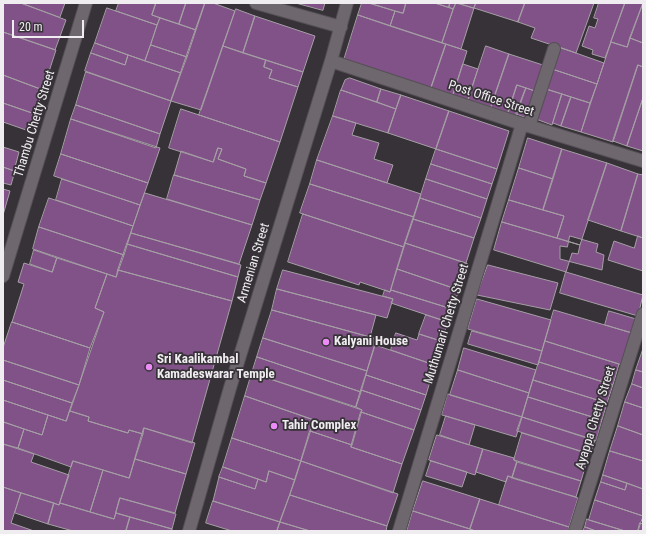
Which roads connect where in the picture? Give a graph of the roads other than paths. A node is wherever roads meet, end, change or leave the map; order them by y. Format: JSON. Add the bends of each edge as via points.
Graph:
{"nodes":[{"id":1,"x":86,"y":3,"type":"edge"},
{"id":2,"x":256,"y":3,"type":"edge"},
{"id":3,"x":347,"y":3,"type":"edge"},
{"id":4,"x":341,"y":27,"type":"junction"},
{"id":5,"x":554,"y":49,"type":"dead end"},
{"id":6,"x":331,"y":61,"type":"junction"},
{"id":7,"x":525,"y":125,"type":"junction"},
{"id":8,"x":643,"y":161,"type":"edge"},
{"id":9,"x":3,"y":276,"type":"edge"},
{"id":10,"x":643,"y":314,"type":"edge"},
{"id":11,"x":189,"y":531,"type":"edge"},
{"id":12,"x":399,"y":531,"type":"edge"},
{"id":13,"x":575,"y":531,"type":"edge"}],
"edges":[{"from":1,"to":9,"type":"street","name":"Thambu Chetty Street"},
{"from":2,"to":4,"type":"street"},
{"from":3,"to":4,"type":"street","name":"Armenian Street"},
{"from":4,"to":6,"type":"street","name":"Armenian Street"},
{"from":5,"to":7,"type":"street","name":"Muthumari Chetty Street"},
{"from":6,"to":7,"type":"street","name":"Post Office Street"},
{"from":6,"to":11,"type":"street","name":"Armenian Street","via":[[232,380]]},
{"from":7,"to":8,"type":"street","name":"Post Office Street"},
{"from":7,"to":12,"type":"street","name":"Muthumari Chetty Street"},
{"from":10,"to":13,"type":"street","name":"Ayappa Chetty Street"}]}
